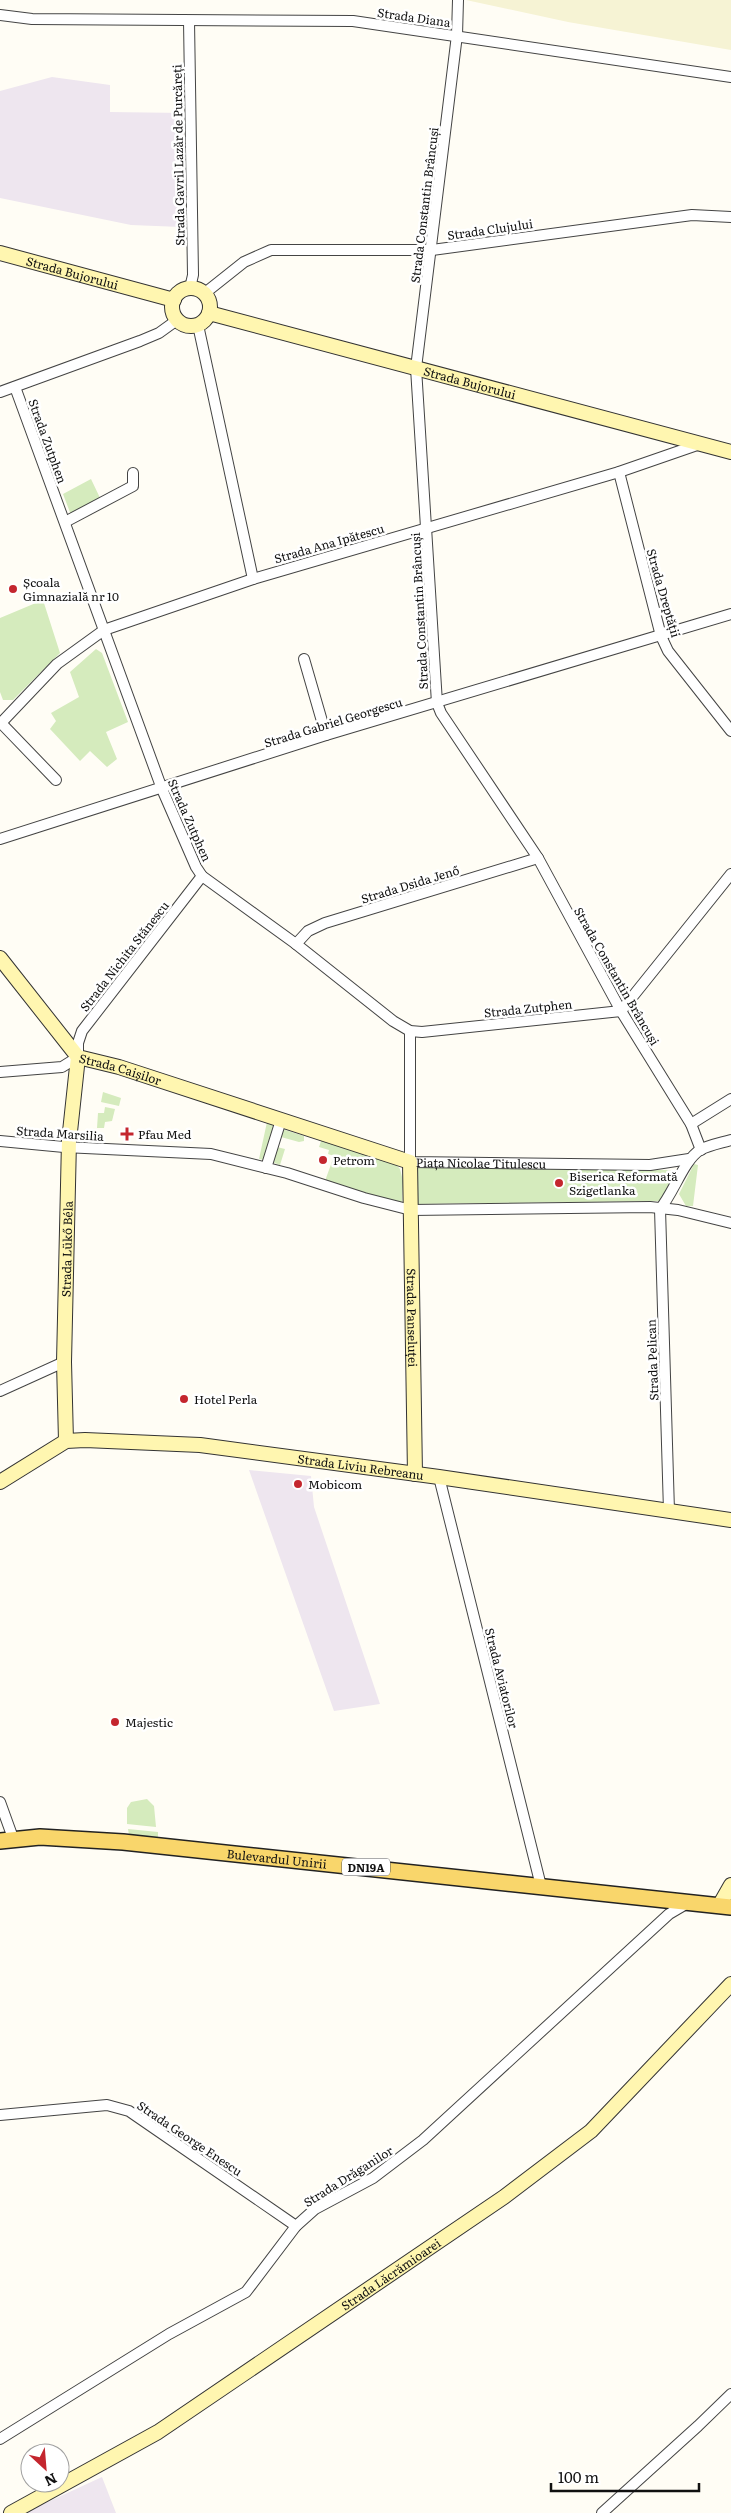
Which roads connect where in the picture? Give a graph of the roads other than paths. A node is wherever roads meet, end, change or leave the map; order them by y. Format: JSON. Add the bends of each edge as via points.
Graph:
{"nodes":[{"id":1,"x":458,"y":0,"type":"edge"},
{"id":2,"x":0,"y":15,"type":"edge"},
{"id":3,"x":189,"y":21,"type":"junction"},
{"id":4,"x":457,"y":36,"type":"junction"},
{"id":5,"x":731,"y":77,"type":"edge"},
{"id":6,"x":731,"y":217,"type":"edge"},
{"id":7,"x":432,"y":250,"type":"junction"},
{"id":8,"x":0,"y":253,"type":"edge"},
{"id":9,"x":190,"y":288,"type":"junction"},
{"id":10,"x":205,"y":293,"type":"junction"},
{"id":11,"x":174,"y":300,"type":"junction"},
{"id":12,"x":209,"y":313,"type":"junction"},
{"id":13,"x":178,"y":320,"type":"junction"},
{"id":14,"x":198,"y":324,"type":"junction"},
{"id":15,"x":416,"y":368,"type":"junction"},
{"id":16,"x":0,"y":384,"type":"edge"},
{"id":17,"x":15,"y":387,"type":"junction"},
{"id":18,"x":0,"y":392,"type":"edge"},
{"id":19,"x":697,"y":444,"type":"junction"},
{"id":20,"x":731,"y":452,"type":"edge"},
{"id":21,"x":619,"y":472,"type":"junction"},
{"id":22,"x":133,"y":473,"type":"dead end"},
{"id":23,"x":65,"y":522,"type":"junction"},
{"id":24,"x":427,"y":528,"type":"junction"},
{"id":25,"x":253,"y":579,"type":"junction"},
{"id":26,"x":731,"y":614,"type":"edge"},
{"id":27,"x":104,"y":630,"type":"junction"},
{"id":28,"x":661,"y":636,"type":"junction"},
{"id":29,"x":304,"y":659,"type":"dead end"},
{"id":30,"x":437,"y":703,"type":"junction"},
{"id":31,"x":1,"y":724,"type":"edge"},
{"id":32,"x":731,"y":731,"type":"edge"},
{"id":33,"x":326,"y":735,"type":"junction"},
{"id":34,"x":56,"y":780,"type":"dead end"},
{"id":35,"x":162,"y":789,"type":"junction"},
{"id":36,"x":0,"y":839,"type":"edge"},
{"id":37,"x":538,"y":858,"type":"junction"},
{"id":38,"x":731,"y":874,"type":"edge"},
{"id":39,"x":202,"y":876,"type":"junction"},
{"id":40,"x":296,"y":944,"type":"junction"},
{"id":41,"x":0,"y":958,"type":"edge"},
{"id":42,"x":621,"y":1011,"type":"junction"},
{"id":43,"x":410,"y":1031,"type":"junction"},
{"id":44,"x":78,"y":1057,"type":"junction"},
{"id":45,"x":0,"y":1072,"type":"edge"},
{"id":46,"x":731,"y":1099,"type":"edge"},
{"id":47,"x":281,"y":1120,"type":"junction"},
{"id":48,"x":691,"y":1124,"type":"junction"},
{"id":49,"x":731,"y":1140,"type":"edge"},
{"id":50,"x":0,"y":1141,"type":"edge"},
{"id":51,"x":69,"y":1148,"type":"junction"},
{"id":52,"x":701,"y":1150,"type":"junction"},
{"id":53,"x":689,"y":1160,"type":"junction"},
{"id":54,"x":410,"y":1162,"type":"junction"},
{"id":55,"x":266,"y":1168,"type":"junction"},
{"id":56,"x":660,"y":1208,"type":"junction"},
{"id":57,"x":411,"y":1210,"type":"junction"},
{"id":58,"x":731,"y":1224,"type":"edge"},
{"id":59,"x":64,"y":1362,"type":"junction"},
{"id":60,"x":0,"y":1391,"type":"edge"},
{"id":61,"x":66,"y":1441,"type":"junction"},
{"id":62,"x":415,"y":1474,"type":"junction"},
{"id":63,"x":439,"y":1477,"type":"junction"},
{"id":64,"x":0,"y":1482,"type":"edge"},
{"id":65,"x":669,"y":1511,"type":"junction"},
{"id":66,"x":731,"y":1520,"type":"edge"},
{"id":67,"x":0,"y":1802,"type":"edge"},
{"id":68,"x":6,"y":1840,"type":"edge"},
{"id":69,"x":731,"y":1885,"type":"edge"},
{"id":70,"x":541,"y":1886,"type":"junction"},
{"id":71,"x":689,"y":1903,"type":"junction"},
{"id":72,"x":725,"y":1906,"type":"edge"},
{"id":73,"x":731,"y":1984,"type":"edge"},
{"id":74,"x":0,"y":2115,"type":"edge"},
{"id":75,"x":296,"y":2226,"type":"junction"},
{"id":76,"x":731,"y":2394,"type":"edge"},
{"id":77,"x":0,"y":2439,"type":"edge"},
{"id":78,"x":13,"y":2513,"type":"edge"},
{"id":79,"x":602,"y":2513,"type":"edge"}],
"edges":[{"from":1,"to":4,"type":"street","name":"Strada Constantin Brâncuși"},
{"from":2,"to":3,"type":"street","name":"Strada Diana","via":[[32,19]]},
{"from":3,"to":4,"type":"street","name":"Strada Diana","via":[[326,20]]},
{"from":3,"to":9,"type":"street","name":"Strada Gavril Lazăr de Purcăreți","via":[[193,275]]},
{"from":4,"to":5,"type":"street","name":"Strada Diana"},
{"from":4,"to":7,"type":"street","name":"Strada Constantin Brâncuși"},
{"from":6,"to":7,"type":"street","name":"Strada Clujului","via":[[692,215]]},
{"from":7,"to":10,"type":"street","name":"Strada Clujului","via":[[271,250],[244,262]]},
{"from":7,"to":15,"type":"street","name":"Strada Constantin Brâncuși"},
{"from":8,"to":11,"type":"main road","name":"Strada Bujorului"},
{"from":9,"to":10,"type":"main road"},
{"from":9,"to":11,"type":"main road","via":[[180,291]]},
{"from":10,"to":12,"type":"main road","via":[[210,302]]},
{"from":11,"to":13,"type":"main road","via":[[173,310]]},
{"from":12,"to":14,"type":"main road"},
{"from":12,"to":15,"type":"main road","name":"Strada Bujorului"},
{"from":13,"to":14,"type":"main road","via":[[187,325]]},
{"from":13,"to":17,"type":"street","via":[[140,341]]},
{"from":14,"to":25,"type":"street"},
{"from":15,"to":19,"type":"main road","name":"Strada Bujorului"},
{"from":15,"to":24,"type":"street","name":"Strada Constantin Brâncuși"},
{"from":16,"to":17,"type":"street"},
{"from":17,"to":18,"type":"street"},
{"from":17,"to":23,"type":"street","name":"Strada Zutphen"},
{"from":19,"to":20,"type":"main road","name":"Strada Bujorului"},
{"from":19,"to":21,"type":"street","name":"Strada Ana Ipătescu"},
{"from":21,"to":24,"type":"street","name":"Strada Ana Ipătescu"},
{"from":21,"to":28,"type":"street","name":"Strada Dreptății"},
{"from":22,"to":23,"type":"street","via":[[133,486]]},
{"from":23,"to":27,"type":"street","name":"Strada Zutphen"},
{"from":24,"to":25,"type":"street","name":"Strada Ana Ipătescu"},
{"from":24,"to":30,"type":"street","name":"Strada Constantin Brâncuși"},
{"from":25,"to":27,"type":"street","name":"Strada Ana Ipătescu"},
{"from":26,"to":28,"type":"street","name":"Strada Gabriel Georgescu"},
{"from":27,"to":31,"type":"street","name":"Strada Ana Ipătescu","via":[[58,664]]},
{"from":27,"to":35,"type":"street","name":"Strada Zutphen"},
{"from":28,"to":30,"type":"street","name":"Strada Gabriel Georgescu"},
{"from":28,"to":32,"type":"street","name":"Strada Dreptății","via":[[668,651]]},
{"from":29,"to":33,"type":"street"},
{"from":30,"to":33,"type":"street","name":"Strada Gabriel Georgescu"},
{"from":30,"to":37,"type":"street","name":"Strada Constantin Brâncuși"},
{"from":31,"to":34,"type":"street"},
{"from":33,"to":35,"type":"street","name":"Strada Gabriel Georgescu"},
{"from":35,"to":36,"type":"street","name":"Strada Gabriel Georgescu"},
{"from":35,"to":39,"type":"street","name":"Strada Zutphen"},
{"from":37,"to":40,"type":"street","name":"Strada Dsida Jenő","via":[[325,924],[308,931]]},
{"from":37,"to":42,"type":"street","name":"Strada Constantin Brâncuși"},
{"from":38,"to":42,"type":"street"},
{"from":39,"to":40,"type":"street","name":"Strada Zutphen"},
{"from":39,"to":44,"type":"street","name":"Strada Nichita Stănescu","via":[[89,1022],[78,1044]]},
{"from":40,"to":43,"type":"street","name":"Strada Zutphen"},
{"from":41,"to":44,"type":"main road","name":"Strada Caișilor"},
{"from":42,"to":43,"type":"street","name":"Strada Zutphen"},
{"from":42,"to":48,"type":"street","name":"Strada Constantin Brâncuși"},
{"from":43,"to":54,"type":"street"},
{"from":44,"to":45,"type":"street","via":[[62,1066]]},
{"from":44,"to":47,"type":"main road","name":"Strada Caișilor","via":[[119,1067]]},
{"from":44,"to":51,"type":"main road","name":"Strada Lükő Béla"},
{"from":46,"to":48,"type":"street"},
{"from":47,"to":54,"type":"main road","name":"Piața Nicolae Titulescu"},
{"from":47,"to":55,"type":"street"},
{"from":48,"to":52,"type":"street","name":"Strada Constantin Brâncuși"},
{"from":49,"to":52,"type":"street"},
{"from":50,"to":51,"type":"street","name":"Strada Marsilia"},
{"from":51,"to":55,"type":"street","name":"Strada Marsilia","via":[[211,1154]]},
{"from":51,"to":59,"type":"main road","name":"Strada Lükő Béla"},
{"from":52,"to":53,"type":"street"},
{"from":53,"to":54,"type":"street","name":"Piața Nicolae Titulescu","via":[[650,1165]]},
{"from":53,"to":56,"type":"street"},
{"from":54,"to":57,"type":"main road","name":"Strada Panseluței"},
{"from":55,"to":57,"type":"street"},
{"from":56,"to":57,"type":"street"},
{"from":56,"to":58,"type":"street"},
{"from":56,"to":65,"type":"street","name":"Strada Pelican"},
{"from":57,"to":62,"type":"main road","name":"Strada Panseluței"},
{"from":59,"to":60,"type":"street"},
{"from":59,"to":61,"type":"main road","name":"Strada Lükő Béla"},
{"from":61,"to":62,"type":"main road","name":"Strada Liviu Rebreanu","via":[[200,1445]]},
{"from":61,"to":64,"type":"main road"},
{"from":62,"to":63,"type":"main road","name":"Strada Liviu Rebreanu"},
{"from":63,"to":65,"type":"main road","name":"Strada Liviu Rebreanu"},
{"from":63,"to":70,"type":"street","name":"Strada Aviatorilor"},
{"from":65,"to":66,"type":"main road","name":"Strada Liviu Rebreanu"},
{"from":67,"to":68,"type":"street"},
{"from":68,"to":70,"type":"main road","name":"Bulevardul Unirii","number":"DN19A","via":[[40,1837],[123,1842]]},
{"from":69,"to":72,"type":"main road"},
{"from":70,"to":71,"type":"main road","name":"Bulevardul Unirii","number":"DN19A"},
{"from":71,"to":72,"type":"main road","name":"Bulevardul Unirii","number":"DN19A"},
{"from":71,"to":75,"type":"street","name":"Strada Drăganilor","via":[[669,1914],[423,2140],[372,2178],[315,2209]]},
{"from":73,"to":78,"type":"main road","name":"Strada Lăcrămioarei","via":[[591,2131],[504,2198],[158,2432]]},
{"from":74,"to":75,"type":"street","name":"Strada George Enescu","via":[[107,2105],[129,2111]]},
{"from":75,"to":77,"type":"street","name":"Strada Drăganilor","via":[[246,2292],[169,2334]]},
{"from":76,"to":79,"type":"street"}]}
